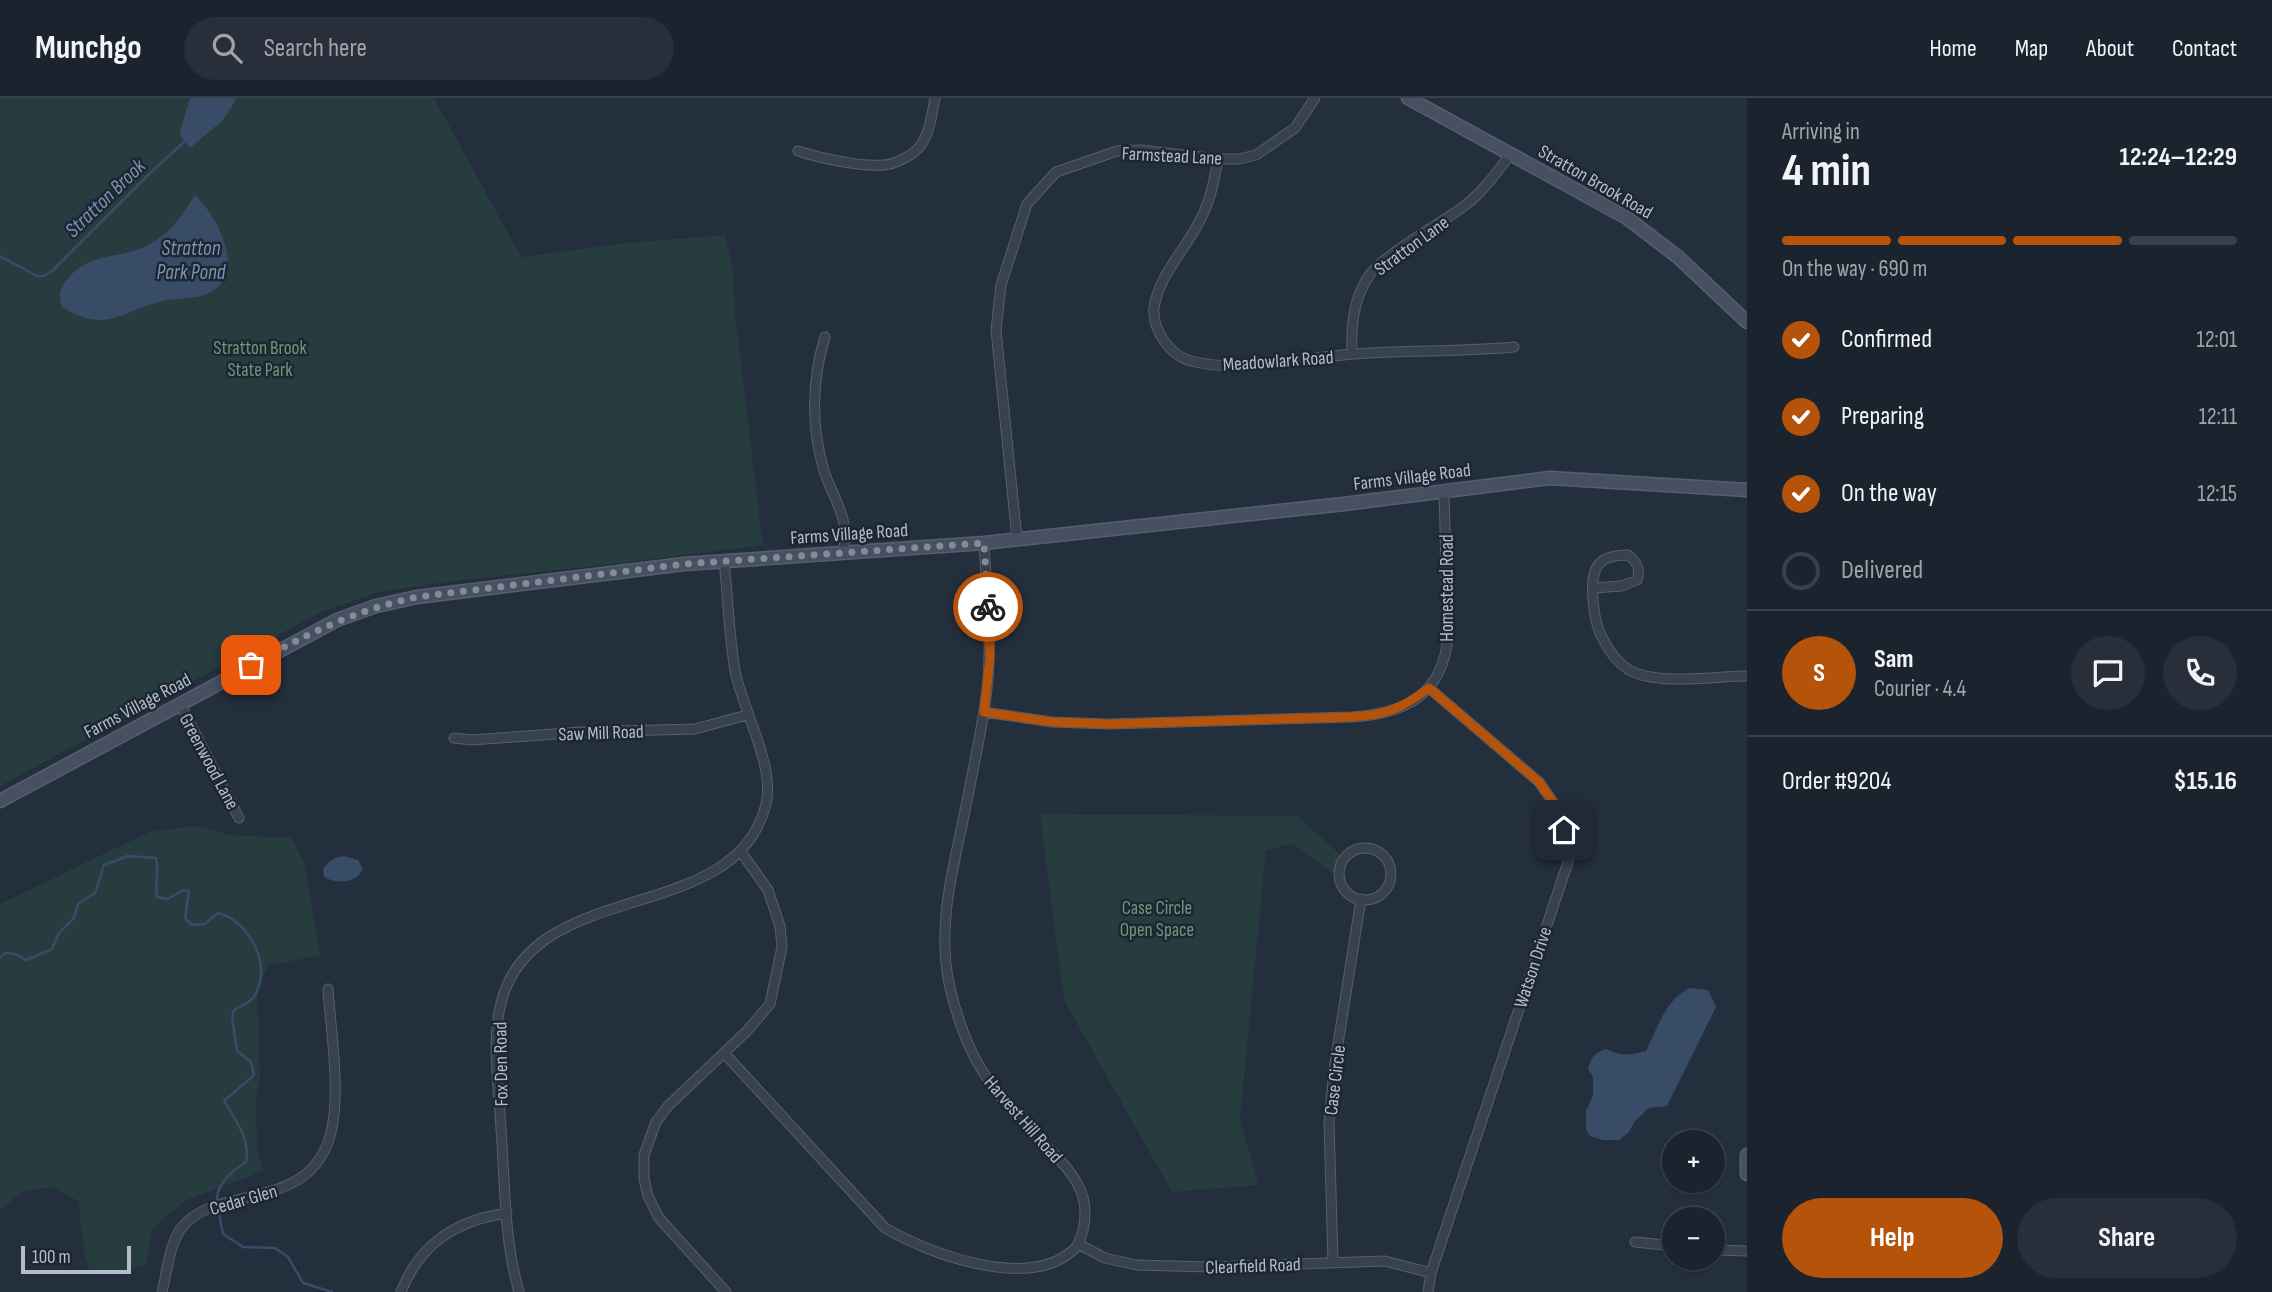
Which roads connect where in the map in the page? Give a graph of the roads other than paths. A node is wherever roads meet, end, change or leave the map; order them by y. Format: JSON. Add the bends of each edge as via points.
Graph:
{"nodes":[{"id":1,"x":935,"y":98,"type":"edge"},
{"id":2,"x":1315,"y":98,"type":"edge"},
{"id":3,"x":1408,"y":98,"type":"edge"},
{"id":4,"x":797,"y":151,"type":"dead end"},
{"id":5,"x":1510,"y":155,"type":"junction"},
{"id":6,"x":1218,"y":159,"type":"junction"},
{"id":7,"x":1747,"y":322,"type":"edge"},
{"id":8,"x":825,"y":337,"type":"dead end"},
{"id":9,"x":1514,"y":347,"type":"dead end"},
{"id":10,"x":1352,"y":354,"type":"junction"},
{"id":11,"x":1747,"y":490,"type":"edge"},
{"id":12,"x":1444,"y":493,"type":"junction"},
{"id":13,"x":1017,"y":539,"type":"junction"},
{"id":14,"x":984,"y":543,"type":"junction"},
{"id":15,"x":844,"y":552,"type":"junction"},
{"id":16,"x":724,"y":561,"type":"junction"},
{"id":17,"x":1593,"y":588,"type":"junction"},
{"id":18,"x":1747,"y":676,"type":"edge"},
{"id":19,"x":1429,"y":688,"type":"junction"},
{"id":20,"x":180,"y":704,"type":"junction"},
{"id":21,"x":984,"y":712,"type":"junction"},
{"id":22,"x":747,"y":715,"type":"junction"},
{"id":23,"x":454,"y":738,"type":"dead end"},
{"id":24,"x":0,"y":801,"type":"edge"},
{"id":25,"x":240,"y":818,"type":"dead end"},
{"id":26,"x":741,"y":852,"type":"junction"},
{"id":27,"x":1361,"y":899,"type":"junction"},
{"id":28,"x":328,"y":989,"type":"dead end"},
{"id":29,"x":724,"y":1053,"type":"junction"},
{"id":30,"x":1747,"y":1155,"type":"edge"},
{"id":31,"x":1747,"y":1174,"type":"edge"},
{"id":32,"x":507,"y":1213,"type":"junction"},
{"id":33,"x":1635,"y":1242,"type":"dead end"},
{"id":34,"x":1078,"y":1244,"type":"junction"},
{"id":35,"x":1662,"y":1245,"type":"edge"},
{"id":36,"x":1725,"y":1250,"type":"edge"},
{"id":37,"x":1747,"y":1251,"type":"edge"},
{"id":38,"x":1333,"y":1262,"type":"junction"},
{"id":39,"x":1431,"y":1273,"type":"junction"},
{"id":40,"x":1045,"y":1276,"type":"dead end"},
{"id":41,"x":997,"y":1277,"type":"dead end"},
{"id":42,"x":162,"y":1292,"type":"edge"},
{"id":43,"x":401,"y":1292,"type":"edge"},
{"id":44,"x":519,"y":1292,"type":"edge"},
{"id":45,"x":726,"y":1292,"type":"edge"},
{"id":46,"x":1428,"y":1292,"type":"edge"}],
"edges":[{"from":1,"to":4,"type":"street","via":[[920,146],[895,162],[884,166]]},
{"from":2,"to":6,"type":"street","name":"Farmstead Lane","via":[[1295,128],[1256,155]]},
{"from":3,"to":5,"type":"main road","name":"Stratton Brook Road"},
{"from":5,"to":7,"type":"main road","name":"Stratton Brook Road","via":[[1628,218],[1678,257]]},
{"from":5,"to":10,"type":"street","name":"Stratton Lane","via":[[1468,203],[1369,274],[1356,303]]},
{"from":6,"to":10,"type":"street","name":"Meadowlark Road","via":[[1213,191],[1199,223],[1158,291],[1157,329],[1174,353],[1188,361],[1227,367]]},
{"from":6,"to":13,"type":"street","name":"Farmstead Lane","via":[[1117,150],[1056,172],[1027,204],[1001,285],[996,330]]},
{"from":8,"to":15,"type":"street","via":[[814,396],[816,432],[823,468],[844,524]]},
{"from":9,"to":10,"type":"street","name":"Meadowlark Road"},
{"from":11,"to":12,"type":"main road","name":"Farms Village Road","via":[[1550,478]]},
{"from":12,"to":13,"type":"main road","name":"Farms Village Road"},
{"from":12,"to":19,"type":"street","name":"Homestead Road","via":[[1448,636],[1445,657]]},
{"from":13,"to":14,"type":"main road","name":"Farms Village Road"},
{"from":14,"to":15,"type":"main road","name":"Farms Village Road"},
{"from":14,"to":21,"type":"street","name":"Harvest Hill Road","via":[[991,640]]},
{"from":15,"to":16,"type":"main road","name":"Farms Village Road"},
{"from":16,"to":20,"type":"main road","name":"Farms Village Road","via":[[428,595],[376,606],[327,625]]},
{"from":16,"to":22,"type":"street","name":"Fox Den Road","via":[[735,671]]},
{"from":17,"to":17,"type":"street","via":[[1600,562],[1619,555],[1635,560],[1637,580]]},
{"from":17,"to":18,"type":"street","via":[[1600,634],[1618,662],[1630,670],[1659,678]]},
{"from":19,"to":21,"type":"street","name":"Homestead Road","via":[[1392,712],[1365,716],[1109,724]]},
{"from":19,"to":39,"type":"street","name":"Watson Drive","via":[[1539,782],[1564,830],[1568,862]]},
{"from":20,"to":24,"type":"main road","name":"Farms Village Road"},
{"from":20,"to":25,"type":"street","name":"Greenwood Lane"},
{"from":21,"to":34,"type":"street","name":"Harvest Hill Road","via":[[953,860],[945,940],[950,985],[982,1072],[1078,1184],[1085,1213]]},
{"from":22,"to":23,"type":"street","name":"Saw Mill Road","via":[[695,729]]},
{"from":22,"to":26,"type":"street","name":"Fox Den Road","via":[[764,758],[768,784],[756,831]]},
{"from":26,"to":29,"type":"street","via":[[768,890],[782,947],[769,1004]]},
{"from":26,"to":32,"type":"street","name":"Fox Den Road","via":[[704,876],[562,929],[524,957],[502,1000],[498,1021]]},
{"from":27,"to":27,"type":"street","via":[[1385,890],[1391,873],[1385,857],[1370,848],[1353,850],[1339,871],[1342,886]]},
{"from":27,"to":38,"type":"street","name":"Case Circle","via":[[1329,1123]]},
{"from":28,"to":42,"type":"street","name":"Cedar Glen","via":[[335,1094],[326,1147],[315,1166],[284,1187],[198,1213],[174,1242]]},
{"from":29,"to":41,"type":"street","via":[[885,1228],[950,1263]]},
{"from":29,"to":45,"type":"street","via":[[656,1122],[644,1155],[644,1180],[659,1218]]},
{"from":30,"to":31,"type":"main road"},
{"from":32,"to":43,"type":"street","via":[[454,1228],[423,1256]]},
{"from":32,"to":44,"type":"street","name":"Fox Den Road"},
{"from":33,"to":35,"type":"street"},
{"from":34,"to":38,"type":"street","name":"Clearfield Road","via":[[1105,1258],[1136,1265]]},
{"from":34,"to":40,"type":"street","via":[[1060,1267]]},
{"from":36,"to":37,"type":"street"},
{"from":38,"to":39,"type":"street","name":"Clearfield Road","via":[[1385,1261]]},
{"from":39,"to":46,"type":"street","name":"Watson Drive"}]}
